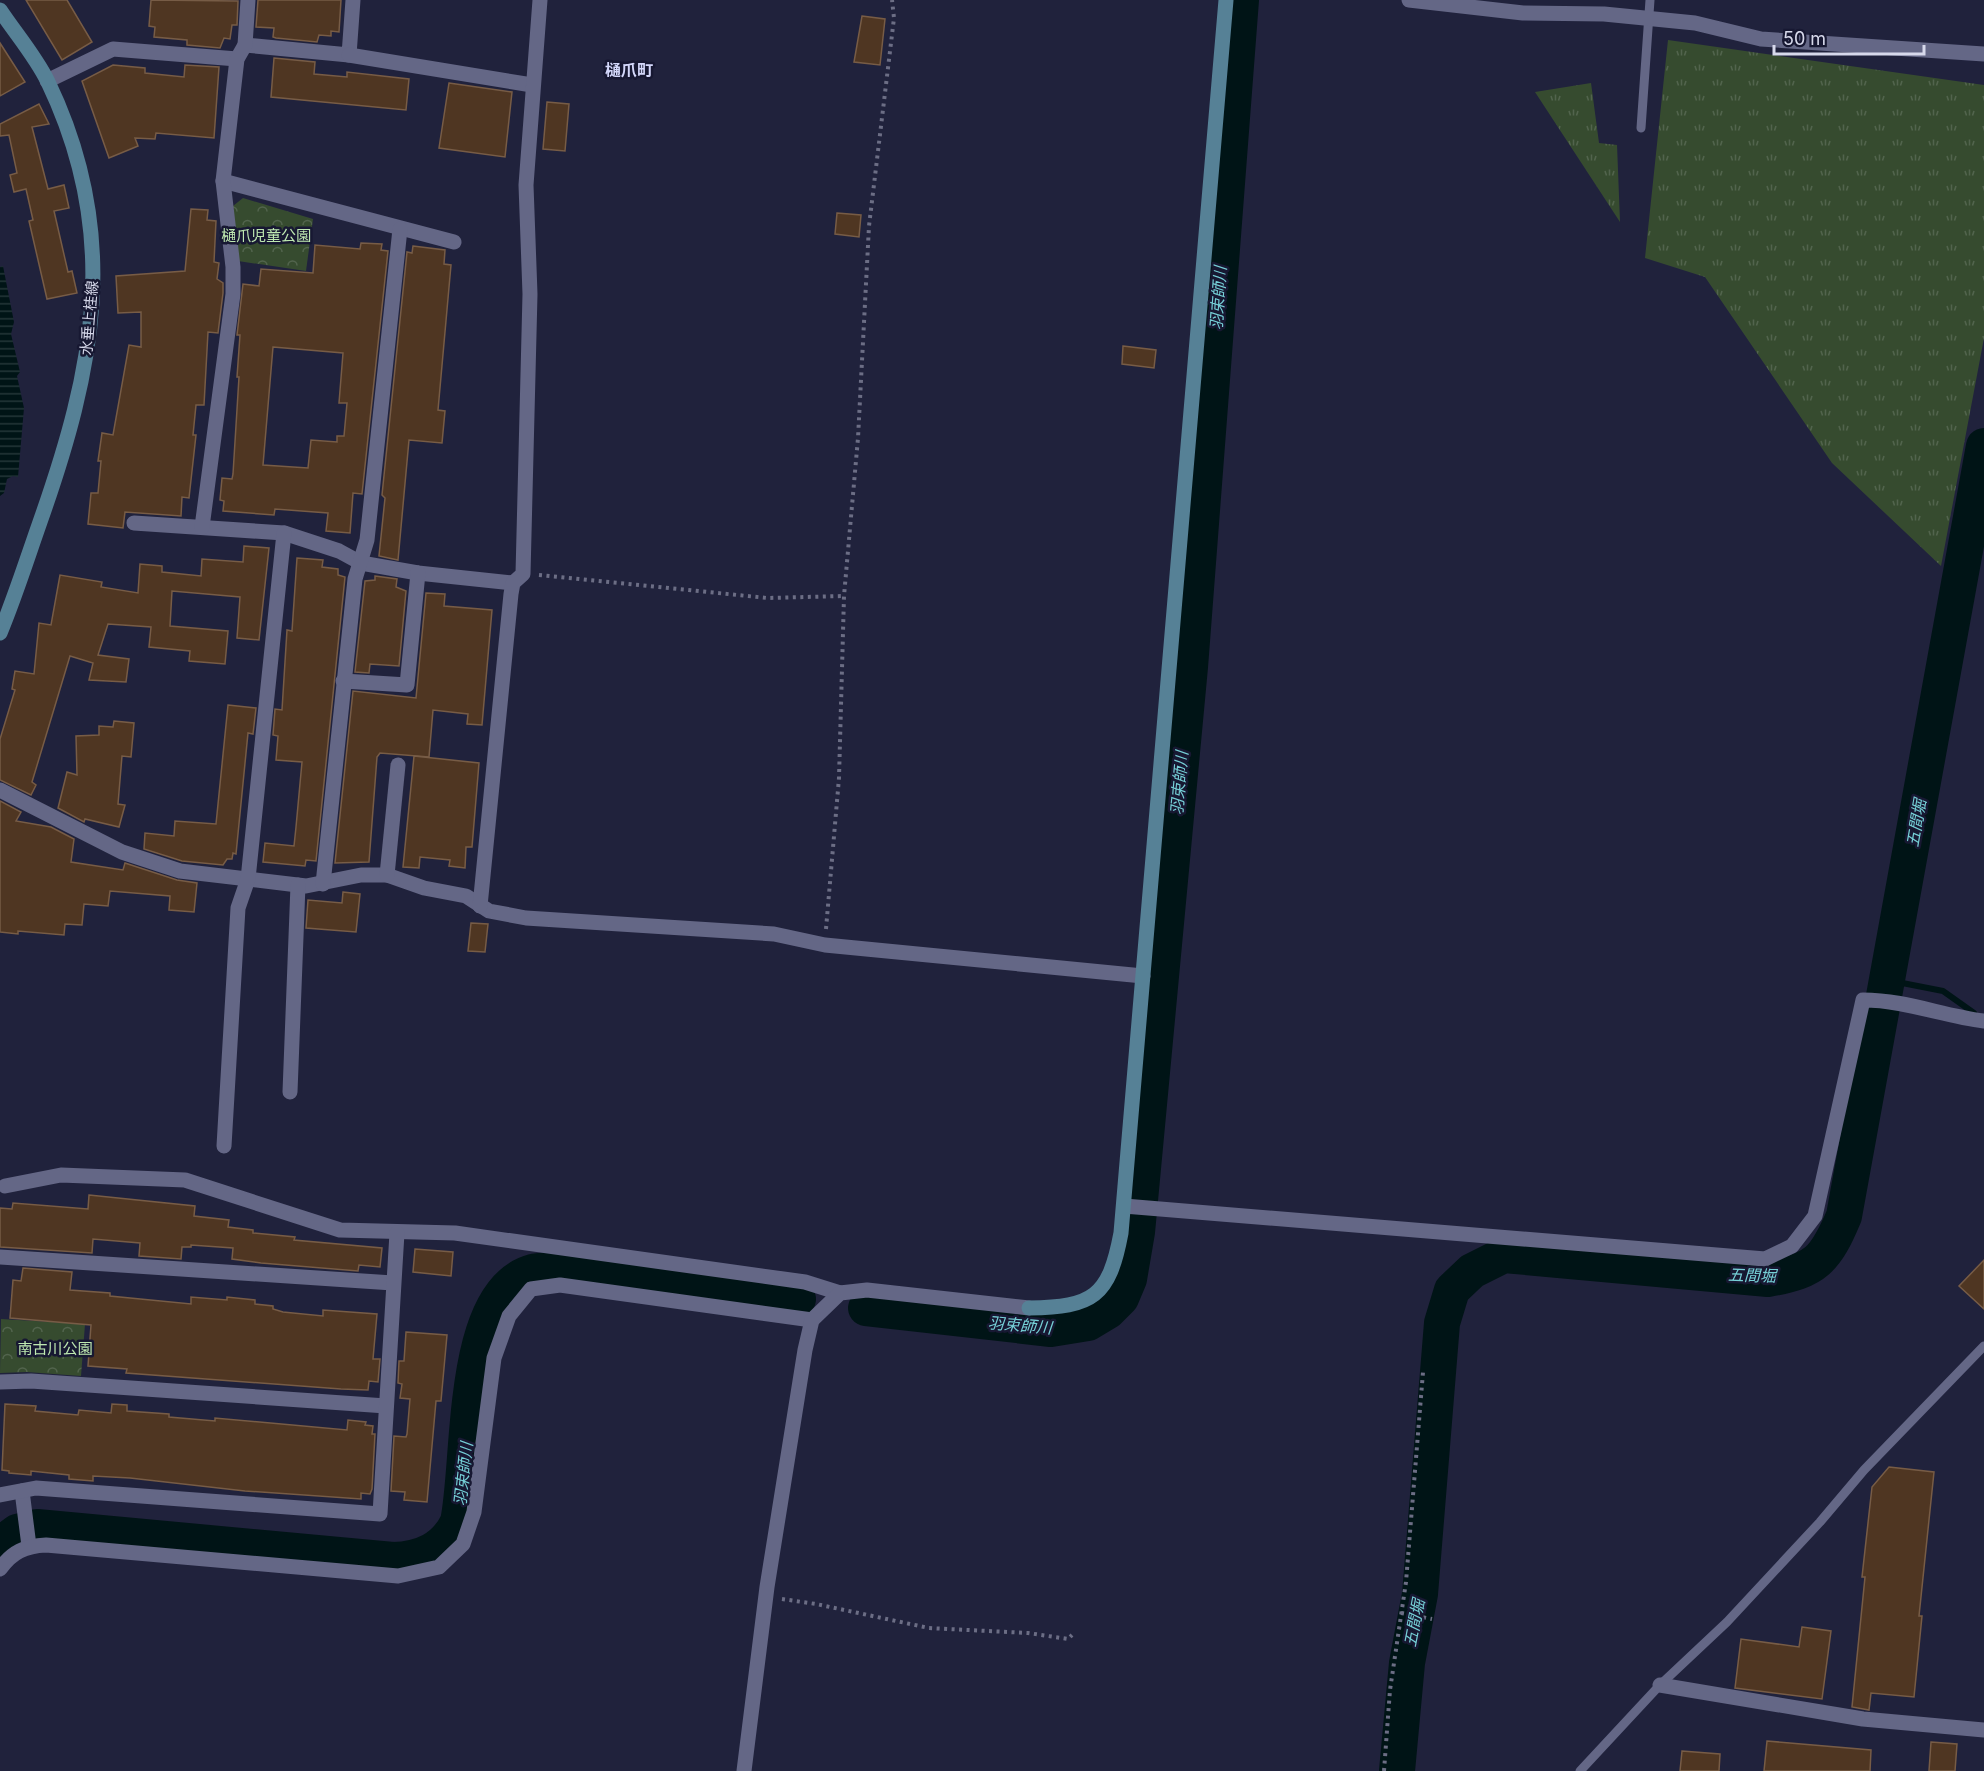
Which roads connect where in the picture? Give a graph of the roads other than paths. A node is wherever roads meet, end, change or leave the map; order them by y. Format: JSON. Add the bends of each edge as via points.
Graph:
{"nodes":[{"id":1,"x":249,"y":0,"type":"edge"},
{"id":2,"x":353,"y":0,"type":"edge"},
{"id":3,"x":540,"y":0,"type":"edge"},
{"id":4,"x":1226,"y":0,"type":"edge"},
{"id":5,"x":1410,"y":0,"type":"edge"},
{"id":6,"x":1650,"y":0,"type":"edge"},
{"id":7,"x":0,"y":10,"type":"edge"},
{"id":8,"x":245,"y":45,"type":"junction"},
{"id":9,"x":1984,"y":54,"type":"edge"},
{"id":10,"x":349,"y":55,"type":"junction"},
{"id":11,"x":237,"y":59,"type":"junction"},
{"id":12,"x":47,"y":81,"type":"junction"},
{"id":13,"x":532,"y":85,"type":"junction"},
{"id":14,"x":1641,"y":128,"type":"dead end"},
{"id":15,"x":223,"y":181,"type":"junction"},
{"id":16,"x":400,"y":229,"type":"junction"},
{"id":17,"x":454,"y":242,"type":"dead end"},
{"id":18,"x":134,"y":523,"type":"dead end"},
{"id":19,"x":202,"y":527,"type":"junction"},
{"id":20,"x":284,"y":533,"type":"junction"},
{"id":21,"x":361,"y":563,"type":"junction"},
{"id":22,"x":418,"y":573,"type":"junction"},
{"id":23,"x":518,"y":579,"type":"junction"},
{"id":24,"x":0,"y":633,"type":"edge"},
{"id":25,"x":343,"y":681,"type":"junction"},
{"id":26,"x":398,"y":765,"type":"dead end"},
{"id":27,"x":0,"y":790,"type":"edge"},
{"id":28,"x":387,"y":875,"type":"junction"},
{"id":29,"x":248,"y":879,"type":"junction"},
{"id":30,"x":323,"y":884,"type":"junction"},
{"id":31,"x":297,"y":885,"type":"junction"},
{"id":32,"x":480,"y":906,"type":"junction"},
{"id":33,"x":1143,"y":976,"type":"junction"},
{"id":34,"x":1984,"y":1021,"type":"edge"},
{"id":35,"x":290,"y":1092,"type":"dead end"},
{"id":36,"x":224,"y":1146,"type":"dead end"},
{"id":37,"x":5,"y":1186,"type":"dead end"},
{"id":38,"x":1124,"y":1206,"type":"junction"},
{"id":39,"x":397,"y":1233,"type":"junction"},
{"id":40,"x":0,"y":1257,"type":"edge"},
{"id":41,"x":393,"y":1283,"type":"junction"},
{"id":42,"x":840,"y":1293,"type":"junction"},
{"id":43,"x":812,"y":1320,"type":"junction"},
{"id":44,"x":1984,"y":1346,"type":"edge"},
{"id":45,"x":0,"y":1382,"type":"edge"},
{"id":46,"x":386,"y":1406,"type":"junction"},
{"id":47,"x":22,"y":1491,"type":"junction"},
{"id":48,"x":0,"y":1495,"type":"edge"},
{"id":49,"x":29,"y":1546,"type":"junction"},
{"id":50,"x":0,"y":1569,"type":"edge"},
{"id":51,"x":1660,"y":1685,"type":"junction"},
{"id":52,"x":1984,"y":1730,"type":"edge"},
{"id":53,"x":744,"y":1771,"type":"edge"},
{"id":54,"x":1580,"y":1771,"type":"edge"}],
"edges":[{"from":1,"to":8,"type":"street"},
{"from":2,"to":10,"type":"street"},
{"from":3,"to":13,"type":"street"},
{"from":4,"to":33,"type":"street"},
{"from":5,"to":9,"type":"street","via":[[1523,13],[1604,14],[1695,23],[1761,39]]},
{"from":6,"to":14,"type":"lane"},
{"from":7,"to":12,"type":"street","name":"水垂上桂線"},
{"from":8,"to":10,"type":"street"},
{"from":8,"to":11,"type":"street"},
{"from":10,"to":13,"type":"street"},
{"from":11,"to":12,"type":"street","via":[[113,49]]},
{"from":11,"to":15,"type":"street"},
{"from":12,"to":24,"type":"street","name":"水垂上桂線","via":[[74,147],[89,219],[94,290],[80,392],[65,450]]},
{"from":13,"to":23,"type":"street","via":[[526,186],[530,294]]},
{"from":15,"to":16,"type":"street"},
{"from":15,"to":19,"type":"street","via":[[233,294]]},
{"from":16,"to":17,"type":"street"},
{"from":16,"to":21,"type":"street","via":[[367,540]]},
{"from":18,"to":19,"type":"street"},
{"from":19,"to":20,"type":"street"},
{"from":20,"to":21,"type":"street","via":[[339,550]]},
{"from":20,"to":29,"type":"street"},
{"from":21,"to":22,"type":"street"},
{"from":21,"to":25,"type":"street","via":[[355,579]]},
{"from":22,"to":23,"type":"street"},
{"from":22,"to":25,"type":"street","via":[[407,685]]},
{"from":23,"to":32,"type":"street"},
{"from":25,"to":30,"type":"street"},
{"from":26,"to":28,"type":"street"},
{"from":27,"to":29,"type":"street","via":[[122,852],[180,871]]},
{"from":28,"to":30,"type":"street","via":[[361,875]]},
{"from":28,"to":32,"type":"street","via":[[424,888],[466,896]]},
{"from":29,"to":31,"type":"street"},
{"from":29,"to":36,"type":"street","via":[[238,908]]},
{"from":30,"to":31,"type":"street"},
{"from":31,"to":35,"type":"street"},
{"from":32,"to":33,"type":"street","via":[[526,918],[774,934],[825,945]]},
{"from":33,"to":38,"type":"street"},
{"from":34,"to":38,"type":"street","via":[[1957,1018],[1910,1004],[1863,1000],[1815,1216],[1792,1246],[1765,1259]]},
{"from":37,"to":39,"type":"street","via":[[61,1175],[185,1180],[340,1230]]},
{"from":38,"to":42,"type":"street","via":[[1115,1264],[1107,1282],[1091,1299],[1067,1308],[1029,1308],[867,1290]]},
{"from":39,"to":41,"type":"street"},
{"from":39,"to":42,"type":"street","via":[[455,1233],[806,1281]]},
{"from":40,"to":41,"type":"street"},
{"from":41,"to":46,"type":"street"},
{"from":42,"to":43,"type":"street"},
{"from":43,"to":49,"type":"street","via":[[560,1286],[531,1289],[510,1316],[494,1358],[474,1512],[463,1544],[439,1567],[398,1576]]},
{"from":43,"to":53,"type":"street","via":[[766,1597]]},
{"from":44,"to":51,"type":"lane","via":[[1864,1470],[1727,1622]]},
{"from":45,"to":46,"type":"street"},
{"from":46,"to":47,"type":"street","via":[[380,1514],[36,1488]]},
{"from":47,"to":48,"type":"street"},
{"from":47,"to":49,"type":"street"},
{"from":49,"to":50,"type":"street","via":[[9,1556]]},
{"from":51,"to":52,"type":"street","via":[[1863,1719]]},
{"from":51,"to":54,"type":"lane"}]}
